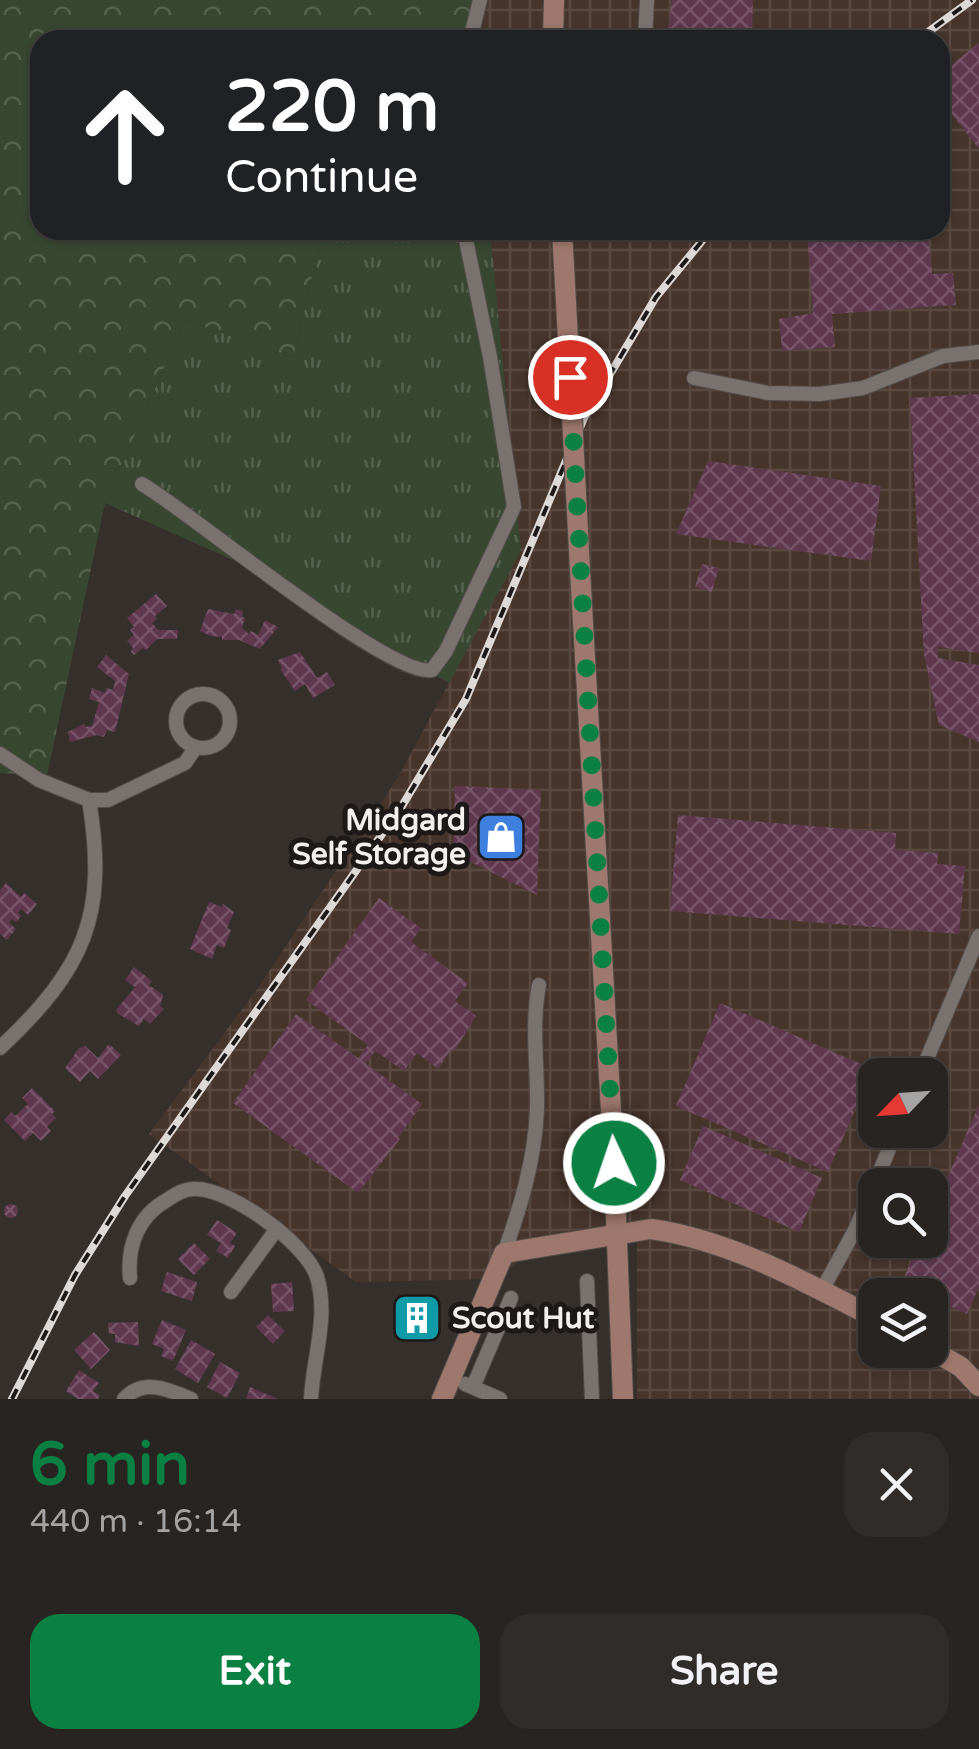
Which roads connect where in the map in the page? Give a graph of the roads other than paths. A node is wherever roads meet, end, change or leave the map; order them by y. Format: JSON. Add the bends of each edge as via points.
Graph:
{"nodes":[{"id":1,"x":480,"y":0,"type":"edge"},
{"id":2,"x":554,"y":0,"type":"edge"},
{"id":3,"x":646,"y":0,"type":"edge"},
{"id":4,"x":472,"y":30,"type":"edge"},
{"id":5,"x":553,"y":30,"type":"edge"},
{"id":6,"x":645,"y":30,"type":"edge"},
{"id":7,"x":466,"y":240,"type":"edge"},
{"id":8,"x":563,"y":240,"type":"edge"},
{"id":9,"x":979,"y":352,"type":"edge"},
{"id":10,"x":694,"y":378,"type":"dead end"},
{"id":11,"x":142,"y":484,"type":"dead end"},
{"id":12,"x":196,"y":747,"type":"dead end"},
{"id":13,"x":0,"y":754,"type":"edge"},
{"id":14,"x":89,"y":800,"type":"junction"},
{"id":15,"x":979,"y":936,"type":"edge"},
{"id":16,"x":539,"y":985,"type":"dead end"},
{"id":17,"x":0,"y":1048,"type":"edge"},
{"id":18,"x":927,"y":1058,"type":"edge"},
{"id":19,"x":889,"y":1148,"type":"edge"},
{"id":20,"x":276,"y":1230,"type":"junction"},
{"id":21,"x":616,"y":1234,"type":"junction"},
{"id":22,"x":504,"y":1252,"type":"junction"},
{"id":23,"x":130,"y":1278,"type":"dead end"},
{"id":24,"x":587,"y":1281,"type":"dead end"},
{"id":25,"x":231,"y":1292,"type":"dead end"},
{"id":26,"x":821,"y":1292,"type":"junction"},
{"id":27,"x":511,"y":1298,"type":"dead end"},
{"id":28,"x":858,"y":1310,"type":"edge"},
{"id":29,"x":948,"y":1359,"type":"edge"},
{"id":30,"x":450,"y":1378,"type":"junction"},
{"id":31,"x":979,"y":1386,"type":"edge"},
{"id":32,"x":473,"y":1387,"type":"junction"},
{"id":33,"x":124,"y":1399,"type":"edge"},
{"id":34,"x":191,"y":1399,"type":"edge"},
{"id":35,"x":310,"y":1399,"type":"edge"},
{"id":36,"x":442,"y":1399,"type":"edge"},
{"id":37,"x":500,"y":1399,"type":"edge"},
{"id":38,"x":592,"y":1399,"type":"edge"},
{"id":39,"x":623,"y":1399,"type":"edge"}],
"edges":[{"from":1,"to":4,"type":"street"},
{"from":2,"to":5,"type":"main road"},
{"from":3,"to":6,"type":"street"},
{"from":7,"to":11,"type":"street","via":[[514,507],[432,670],[420,671],[366,641]]},
{"from":8,"to":21,"type":"main road","bridge":true},
{"from":9,"to":10,"type":"street","via":[[943,356],[863,388],[820,394],[768,393]]},
{"from":12,"to":14,"type":"street","via":[[185,763],[154,780],[108,800]]},
{"from":13,"to":14,"type":"street"},
{"from":14,"to":17,"type":"street","via":[[97,878],[84,937],[54,991]]},
{"from":15,"to":18,"type":"street"},
{"from":16,"to":22,"type":"street","via":[[535,1138]]},
{"from":19,"to":26,"type":"street"},
{"from":20,"to":23,"type":"street","via":[[208,1190],[183,1190],[142,1222],[130,1250]]},
{"from":20,"to":25,"type":"street"},
{"from":20,"to":35,"type":"street","via":[[304,1252],[321,1296]]},
{"from":21,"to":22,"type":"main road"},
{"from":21,"to":26,"type":"main road","via":[[651,1229],[694,1237]]},
{"from":21,"to":39,"type":"main road"},
{"from":22,"to":30,"type":"main road"},
{"from":24,"to":38,"type":"street"},
{"from":26,"to":28,"type":"main road"},
{"from":27,"to":32,"type":"street"},
{"from":29,"to":31,"type":"main road"},
{"from":30,"to":32,"type":"street"},
{"from":30,"to":36,"type":"main road"},
{"from":32,"to":37,"type":"street"},
{"from":33,"to":34,"type":"street","via":[[148,1386]]}]}
